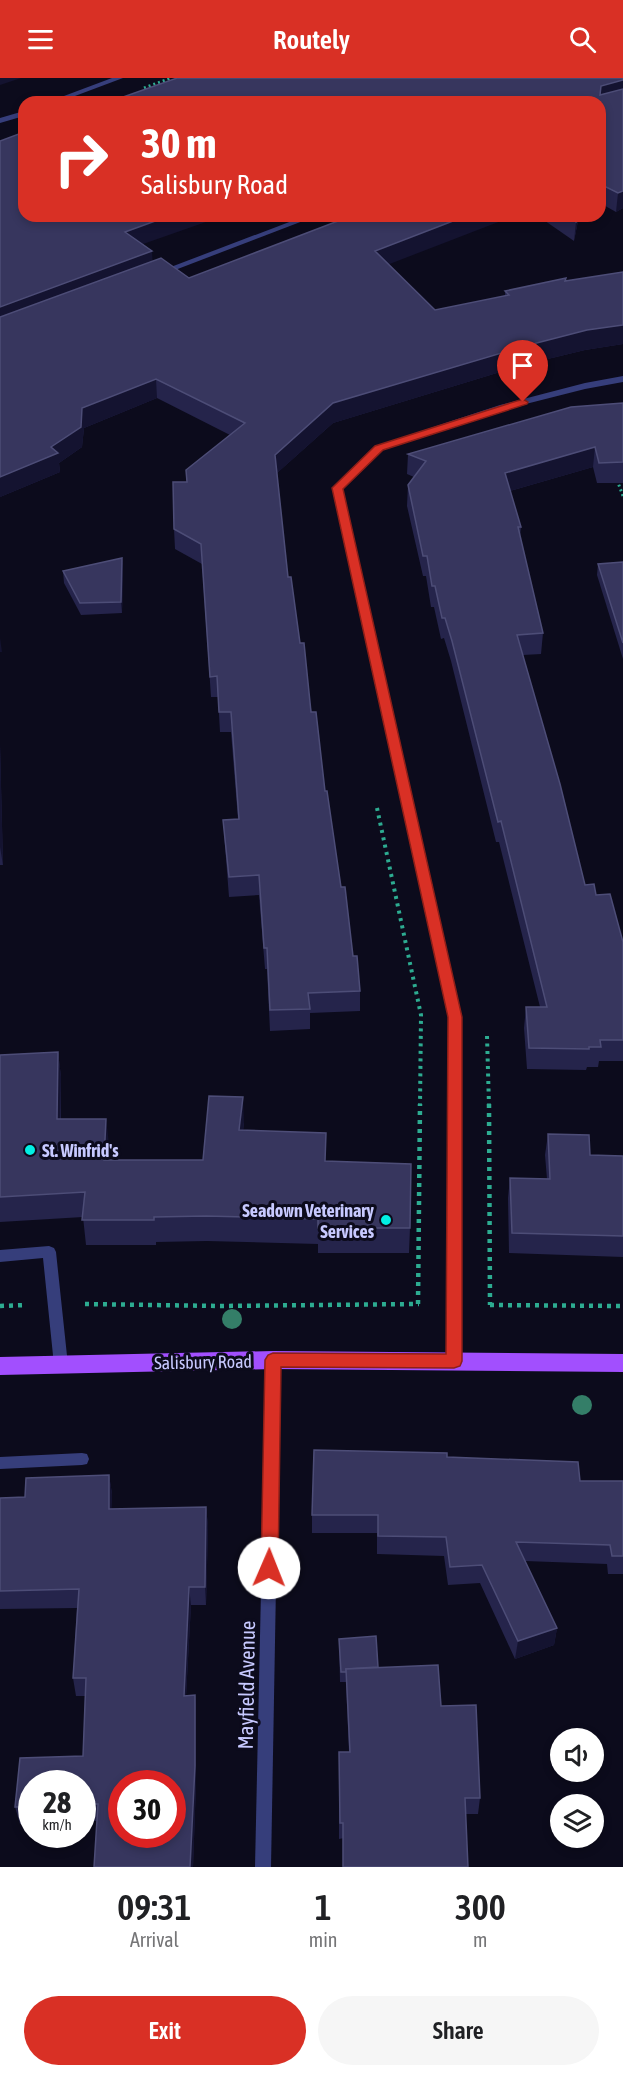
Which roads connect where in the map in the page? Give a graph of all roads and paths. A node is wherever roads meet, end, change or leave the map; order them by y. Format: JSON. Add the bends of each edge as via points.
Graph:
{"nodes":[{"id":1,"x":119,"y":78,"type":"edge"},
{"id":2,"x":69,"y":96,"type":"edge"},
{"id":3,"x":18,"y":114,"type":"edge"},
{"id":4,"x":0,"y":121,"type":"edge"},
{"id":5,"x":296,"y":222,"type":"edge"},
{"id":6,"x":148,"y":277,"type":"edge"},
{"id":7,"x":623,"y":379,"type":"edge"},
{"id":8,"x":615,"y":474,"type":"edge"},
{"id":9,"x":623,"y":496,"type":"edge"},
{"id":10,"x":485,"y":1026,"type":"dead end"},
{"id":11,"x":0,"y":1256,"type":"edge"},
{"id":12,"x":54,"y":1303,"type":"junction"},
{"id":13,"x":454,"y":1303,"type":"junction"},
{"id":14,"x":490,"y":1305,"type":"junction"},
{"id":15,"x":0,"y":1306,"type":"edge"},
{"id":16,"x":623,"y":1306,"type":"edge"},
{"id":17,"x":273,"y":1360,"type":"junction"},
{"id":18,"x":454,"y":1361,"type":"junction"},
{"id":19,"x":623,"y":1363,"type":"edge"},
{"id":20,"x":61,"y":1365,"type":"junction"},
{"id":21,"x":0,"y":1366,"type":"edge"},
{"id":22,"x":82,"y":1459,"type":"dead end"},
{"id":23,"x":0,"y":1463,"type":"edge"},
{"id":24,"x":263,"y":1867,"type":"edge"}],
"edges":[{"from":1,"to":2,"type":"street"},
{"from":3,"to":4,"type":"street"},
{"from":5,"to":6,"type":"street"},
{"from":7,"to":13,"type":"street","via":[[502,407],[379,448],[338,488],[455,1017]]},
{"from":8,"to":9,"type":"path"},
{"from":10,"to":14,"type":"path","via":[[489,1048]]},
{"from":11,"to":12,"type":"street","via":[[49,1252]]},
{"from":12,"to":13,"type":"path"},
{"from":12,"to":15,"type":"path"},
{"from":12,"to":20,"type":"street"},
{"from":13,"to":14,"type":"path"},
{"from":13,"to":18,"type":"street"},
{"from":14,"to":16,"type":"path"},
{"from":17,"to":18,"type":"main road","name":"Salisbury Road"},
{"from":17,"to":20,"type":"main road","name":"Salisbury Road"},
{"from":17,"to":24,"type":"street","name":"Mayfield Avenue"},
{"from":18,"to":19,"type":"main road","name":"Salisbury Road"},
{"from":20,"to":21,"type":"main road","name":"Salisbury Road"},
{"from":22,"to":23,"type":"street"}]}
